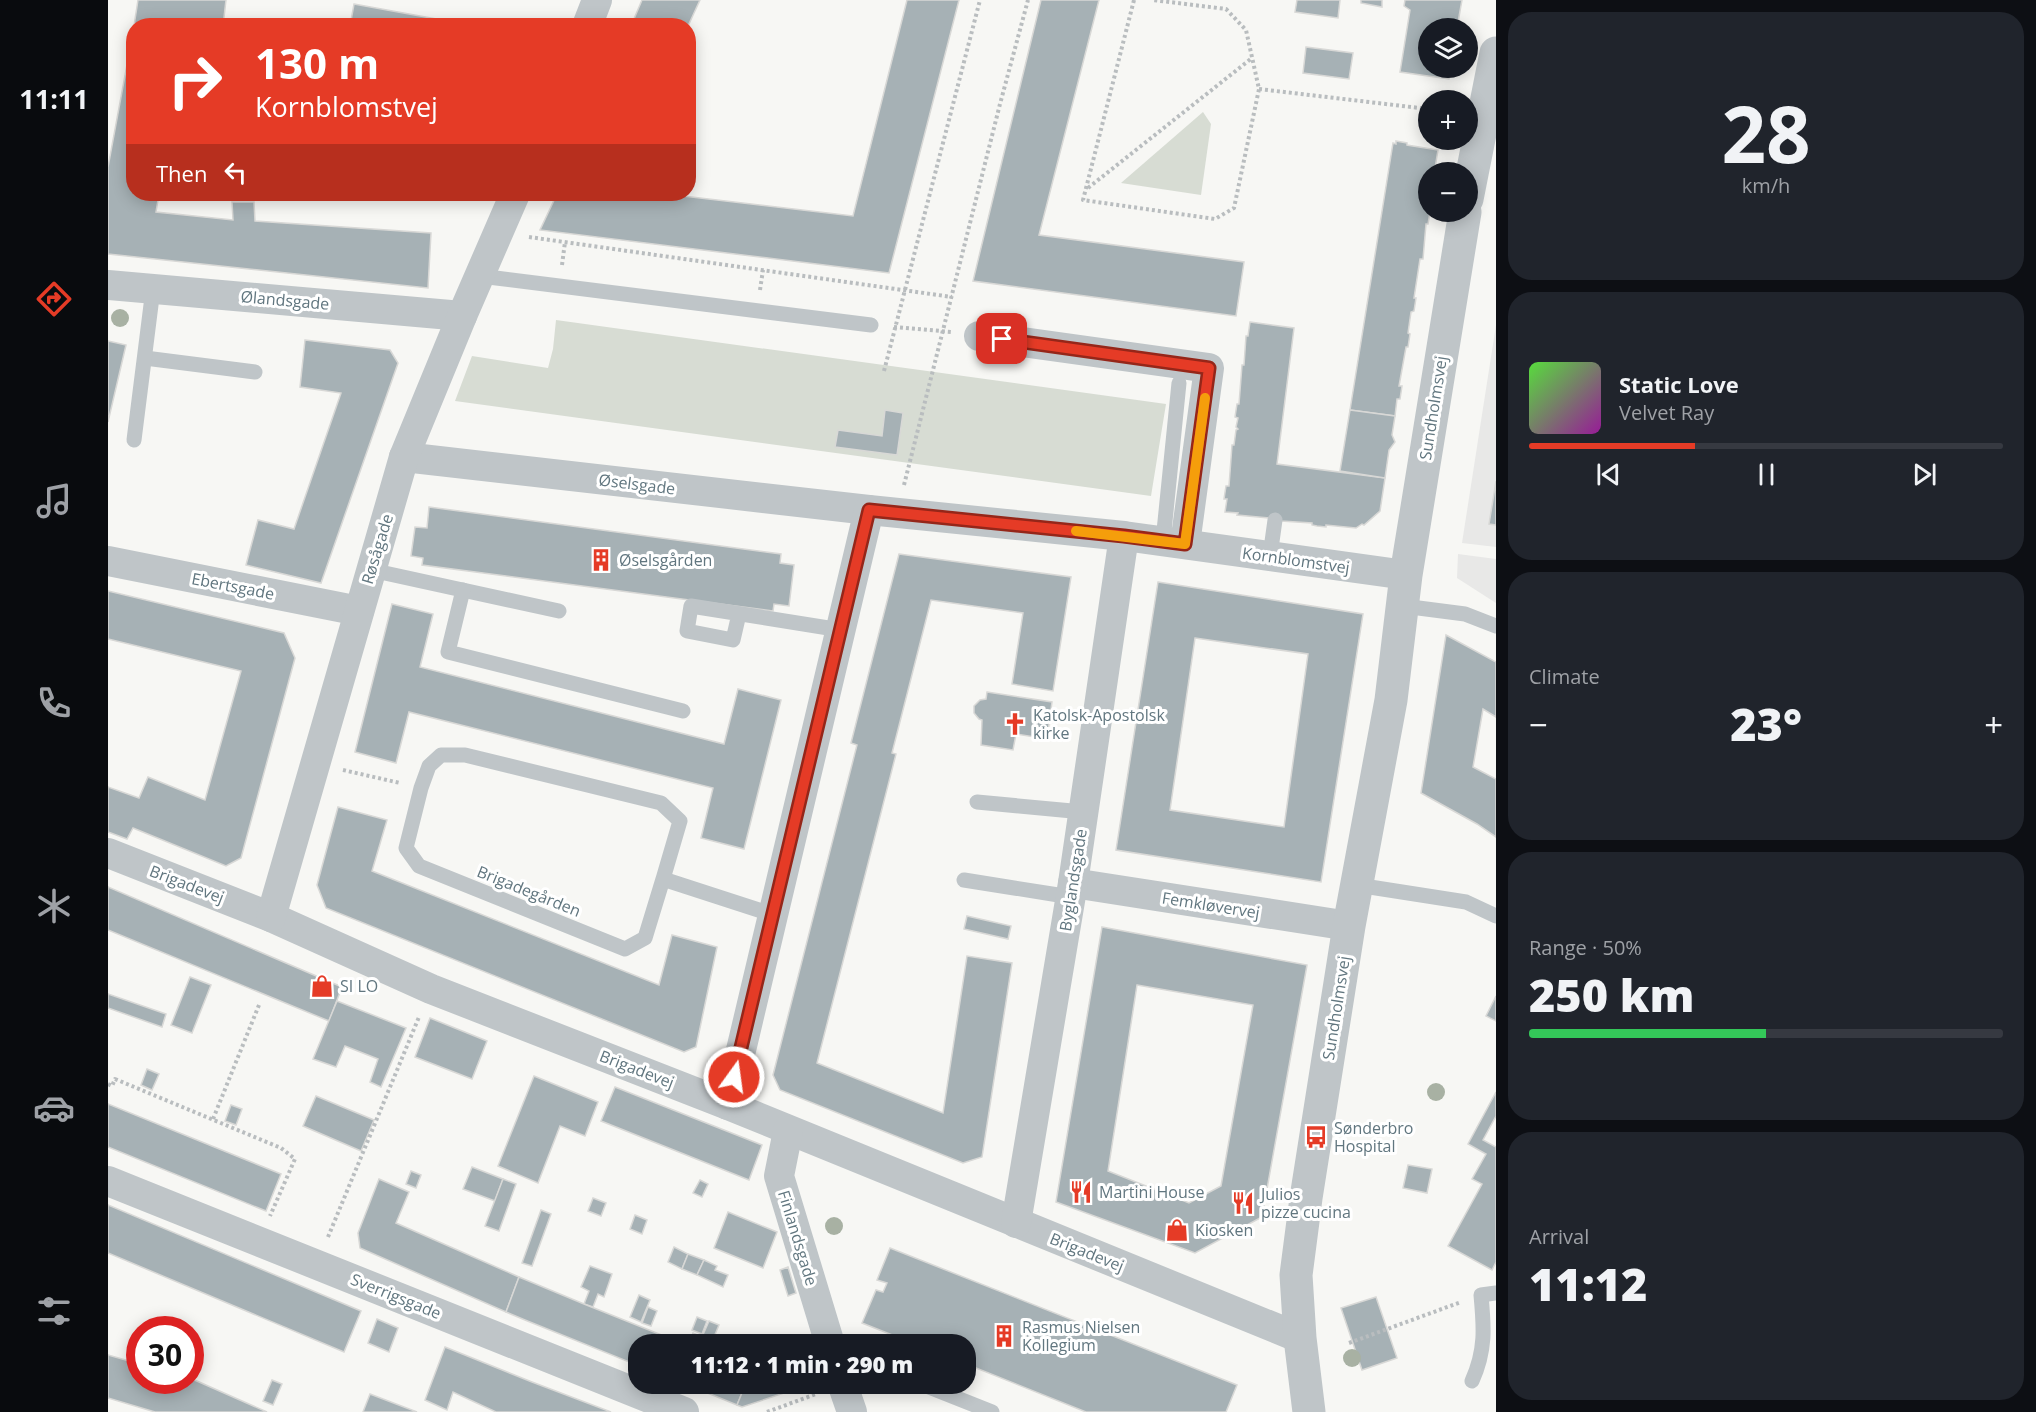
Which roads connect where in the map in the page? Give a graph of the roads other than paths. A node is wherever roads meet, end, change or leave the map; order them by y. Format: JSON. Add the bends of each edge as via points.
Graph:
{"nodes":[{"id":1,"x":597,"y":0,"type":"edge"},
{"id":2,"x":590,"y":18,"type":"edge"},
{"id":3,"x":1496,"y":53,"type":"edge"},
{"id":4,"x":1474,"y":162,"type":"edge"},
{"id":5,"x":512,"y":201,"type":"edge"},
{"id":6,"x":1463,"y":222,"type":"edge"},
{"id":7,"x":480,"y":276,"type":"junction"},
{"id":8,"x":108,"y":285,"type":"edge"},
{"id":9,"x":153,"y":289,"type":"junction"},
{"id":10,"x":462,"y":316,"type":"junction"},
{"id":11,"x":871,"y":325,"type":"road end"},
{"id":12,"x":979,"y":336,"type":"road end"},
{"id":13,"x":145,"y":358,"type":"junction"},
{"id":14,"x":255,"y":372,"type":"dead end"},
{"id":15,"x":1179,"y":383,"type":"dead end"},
{"id":16,"x":134,"y":440,"type":"dead end"},
{"id":17,"x":404,"y":457,"type":"junction"},
{"id":18,"x":884,"y":511,"type":"junction"},
{"id":19,"x":1275,"y":520,"type":"dead end"},
{"id":20,"x":1124,"y":536,"type":"junction"},
{"id":21,"x":1174,"y":543,"type":"junction"},
{"id":22,"x":1270,"y":556,"type":"junction"},
{"id":23,"x":108,"y":561,"type":"edge"},
{"id":24,"x":371,"y":570,"type":"junction"},
{"id":25,"x":464,"y":590,"type":"junction"},
{"id":26,"x":1405,"y":590,"type":"junction"},
{"id":27,"x":359,"y":611,"type":"junction"},
{"id":28,"x":559,"y":611,"type":"dead end"},
{"id":29,"x":740,"y":614,"type":"dead end"},
{"id":30,"x":1496,"y":626,"type":"edge"},
{"id":31,"x":841,"y":630,"type":"junction"},
{"id":32,"x":683,"y":711,"type":"dead end"},
{"id":33,"x":977,"y":802,"type":"dead end"},
{"id":34,"x":1083,"y":812,"type":"junction"},
{"id":35,"x":108,"y":853,"type":"edge"},
{"id":36,"x":663,"y":879,"type":"junction"},
{"id":37,"x":964,"y":880,"type":"dead end"},
{"id":38,"x":1357,"y":885,"type":"junction"},
{"id":39,"x":1072,"y":890,"type":"junction"},
{"id":40,"x":774,"y":915,"type":"junction"},
{"id":41,"x":1496,"y":916,"type":"edge"},
{"id":42,"x":271,"y":917,"type":"junction"},
{"id":43,"x":1349,"y":926,"type":"junction"},
{"id":44,"x":728,"y":1104,"type":"junction"},
{"id":45,"x":788,"y":1131,"type":"junction"},
{"id":46,"x":108,"y":1180,"type":"edge"},
{"id":47,"x":1016,"y":1223,"type":"junction"},
{"id":48,"x":1488,"y":1294,"type":"edge"},
{"id":49,"x":827,"y":1334,"type":"edge"},
{"id":50,"x":1300,"y":1338,"type":"junction"},
{"id":51,"x":1472,"y":1381,"type":"dead end"},
{"id":52,"x":837,"y":1394,"type":"edge"},
{"id":53,"x":946,"y":1394,"type":"edge"},
{"id":54,"x":684,"y":1412,"type":"edge"},
{"id":55,"x":852,"y":1412,"type":"edge"},
{"id":56,"x":992,"y":1412,"type":"edge"},
{"id":57,"x":1309,"y":1412,"type":"edge"}],
"edges":[{"from":1,"to":2,"type":"street"},
{"from":3,"to":4,"type":"street"},
{"from":5,"to":7,"type":"street","name":"Røsågade"},
{"from":6,"to":26,"type":"street","name":"Sundholmsvej"},
{"from":7,"to":10,"type":"street","name":"Røsågade"},
{"from":7,"to":11,"type":"lane"},
{"from":8,"to":9,"type":"street","name":"Ølandsgade"},
{"from":9,"to":10,"type":"street","name":"Ølandsgade"},
{"from":9,"to":13,"type":"lane"},
{"from":10,"to":17,"type":"street","name":"Røsågade"},
{"from":12,"to":21,"type":"street","via":[[1209,368]]},
{"from":13,"to":14,"type":"lane"},
{"from":13,"to":16,"type":"lane"},
{"from":15,"to":21,"type":"lane"},
{"from":17,"to":18,"type":"street","name":"Øselsgade"},
{"from":17,"to":24,"type":"street","name":"Røsågade"},
{"from":18,"to":20,"type":"street","name":"Kornblomstvej"},
{"from":18,"to":31,"type":"street"},
{"from":19,"to":22,"type":"lane"},
{"from":20,"to":21,"type":"street","name":"Kornblomstvej"},
{"from":20,"to":34,"type":"street","name":"Byglandsgade"},
{"from":21,"to":22,"type":"street","name":"Kornblomstvej"},
{"from":22,"to":26,"type":"street","name":"Kornblomstvej"},
{"from":23,"to":27,"type":"street","name":"Ebertsgade"},
{"from":24,"to":25,"type":"lane"},
{"from":24,"to":27,"type":"street","name":"Røsågade"},
{"from":25,"to":28,"type":"lane"},
{"from":25,"to":32,"type":"lane","via":[[448,652]]},
{"from":26,"to":30,"type":"lane"},
{"from":26,"to":38,"type":"street","name":"Sundholmsvej","via":[[1391,700]]},
{"from":27,"to":42,"type":"street","name":"Røsågade"},
{"from":29,"to":31,"type":"lane"},
{"from":31,"to":40,"type":"street"},
{"from":33,"to":34,"type":"lane"},
{"from":34,"to":39,"type":"street","name":"Byglandsgade"},
{"from":35,"to":42,"type":"street","name":"Brigadevej"},
{"from":36,"to":36,"type":"lane","name":"Brigadegården","via":[[680,821],[660,803],[465,755],[441,755],[429,766],[406,848],[419,866],[625,949],[645,938]]},
{"from":36,"to":40,"type":"lane"},
{"from":37,"to":39,"type":"lane"},
{"from":38,"to":41,"type":"lane","via":[[1466,902]]},
{"from":38,"to":43,"type":"street","name":"Sundholmsvej"},
{"from":39,"to":43,"type":"street","name":"Femkløvervej"},
{"from":39,"to":47,"type":"street","name":"Byglandsgade"},
{"from":40,"to":44,"type":"street"},
{"from":42,"to":44,"type":"street","name":"Brigadevej","via":[[431,989]]},
{"from":43,"to":50,"type":"street","name":"Sundholmsvej","via":[[1296,1275]]},
{"from":44,"to":45,"type":"street","name":"Brigadevej"},
{"from":45,"to":47,"type":"street","name":"Brigadevej"},
{"from":45,"to":49,"type":"street","name":"Finlandsgade","via":[[779,1176]]},
{"from":46,"to":54,"type":"street","name":"Sverrigsgade"},
{"from":47,"to":50,"type":"street","name":"Brigadevej"},
{"from":48,"to":51,"type":"lane","via":[[1480,1364]]},
{"from":50,"to":57,"type":"street","name":"Sundholmsvej"},
{"from":52,"to":55,"type":"street"},
{"from":53,"to":56,"type":"lane"}]}
